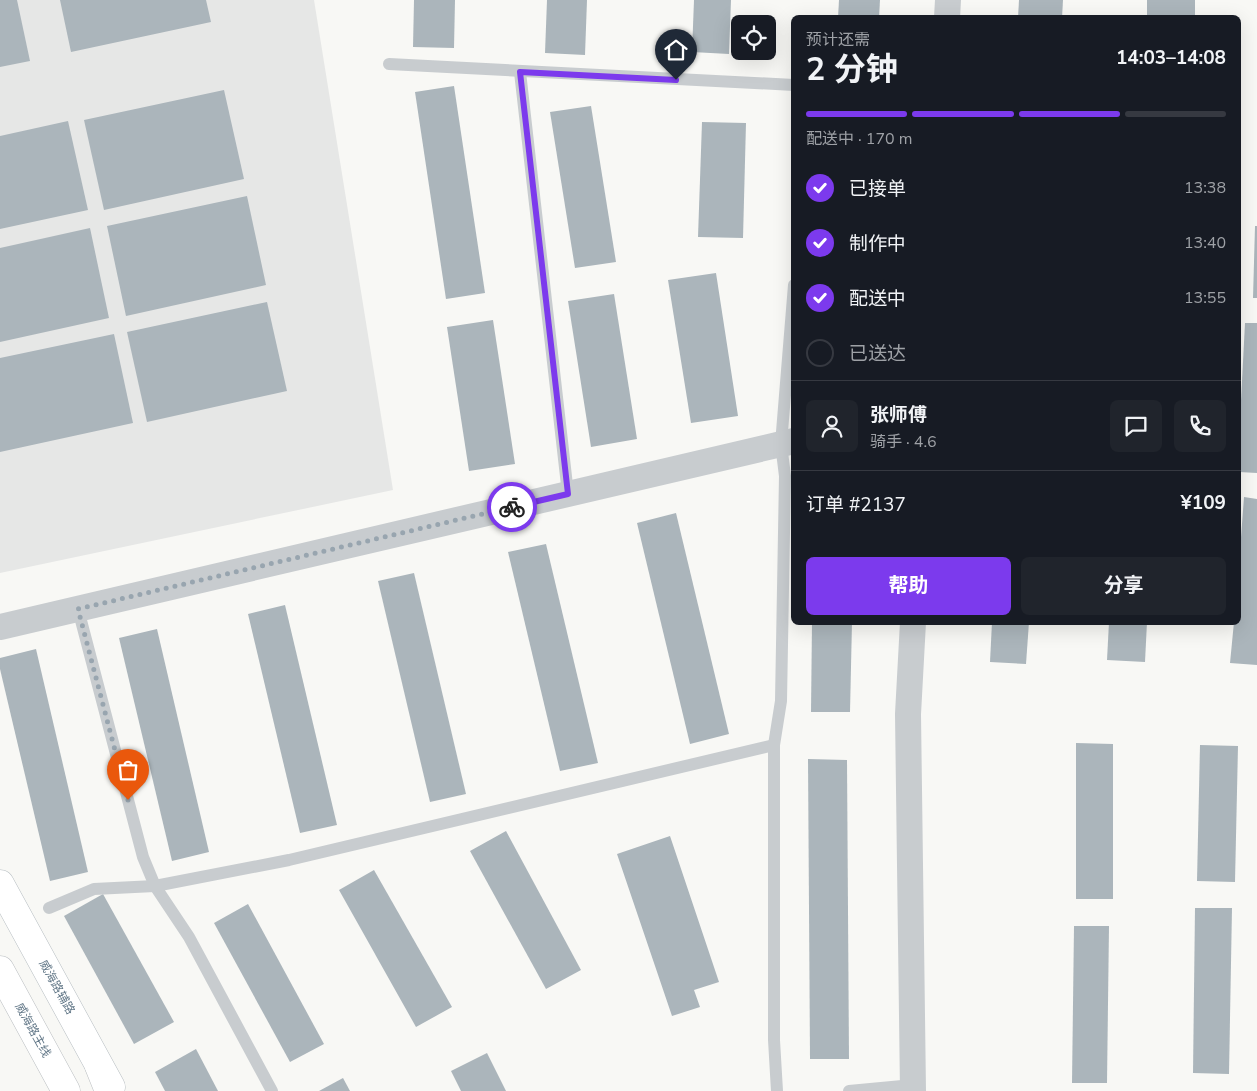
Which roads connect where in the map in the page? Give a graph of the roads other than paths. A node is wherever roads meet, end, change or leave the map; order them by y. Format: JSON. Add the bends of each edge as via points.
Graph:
{"nodes":[{"id":1,"x":948,"y":0,"type":"edge"},
{"id":2,"x":947,"y":15,"type":"edge"},
{"id":3,"x":389,"y":64,"type":"dead end"},
{"id":4,"x":520,"y":72,"type":"junction"},
{"id":5,"x":791,"y":85,"type":"edge"},
{"id":6,"x":791,"y":319,"type":"edge"},
{"id":7,"x":787,"y":443,"type":"edge"},
{"id":8,"x":568,"y":494,"type":"junction"},
{"id":9,"x":78,"y":609,"type":"junction"},
{"id":10,"x":913,"y":625,"type":"edge"},
{"id":11,"x":0,"y":627,"type":"edge"},
{"id":12,"x":774,"y":745,"type":"junction"},
{"id":13,"x":0,"y":884,"type":"edge"},
{"id":14,"x":155,"y":886,"type":"junction"},
{"id":15,"x":49,"y":908,"type":"dead end"},
{"id":16,"x":0,"y":970,"type":"edge"},
{"id":17,"x":913,"y":1088,"type":"edge"},
{"id":18,"x":66,"y":1091,"type":"edge"},
{"id":19,"x":111,"y":1091,"type":"edge"},
{"id":20,"x":272,"y":1091,"type":"edge"},
{"id":21,"x":777,"y":1091,"type":"edge"},
{"id":22,"x":849,"y":1091,"type":"edge"}],
"edges":[{"from":1,"to":2,"type":"street"},
{"from":3,"to":4,"type":"lane"},
{"from":4,"to":5,"type":"lane"},
{"from":4,"to":8,"type":"lane"},
{"from":6,"to":7,"type":"lane","via":[[784,397]]},
{"from":7,"to":8,"type":"street"},
{"from":7,"to":12,"type":"lane","via":[[781,700]]},
{"from":8,"to":9,"type":"street"},
{"from":9,"to":11,"type":"street"},
{"from":9,"to":14,"type":"lane","via":[[142,857]]},
{"from":10,"to":17,"type":"street","via":[[908,714]]},
{"from":12,"to":14,"type":"lane","via":[[289,860]]},
{"from":12,"to":21,"type":"lane","via":[[774,1040]]},
{"from":13,"to":19,"type":"main road","name":"威海路辅路"},
{"from":14,"to":15,"type":"lane","via":[[94,889]]},
{"from":14,"to":20,"type":"lane","via":[[189,937]]},
{"from":16,"to":18,"type":"main road","name":"威海路主线"},
{"from":17,"to":22,"type":"lane"}]}
